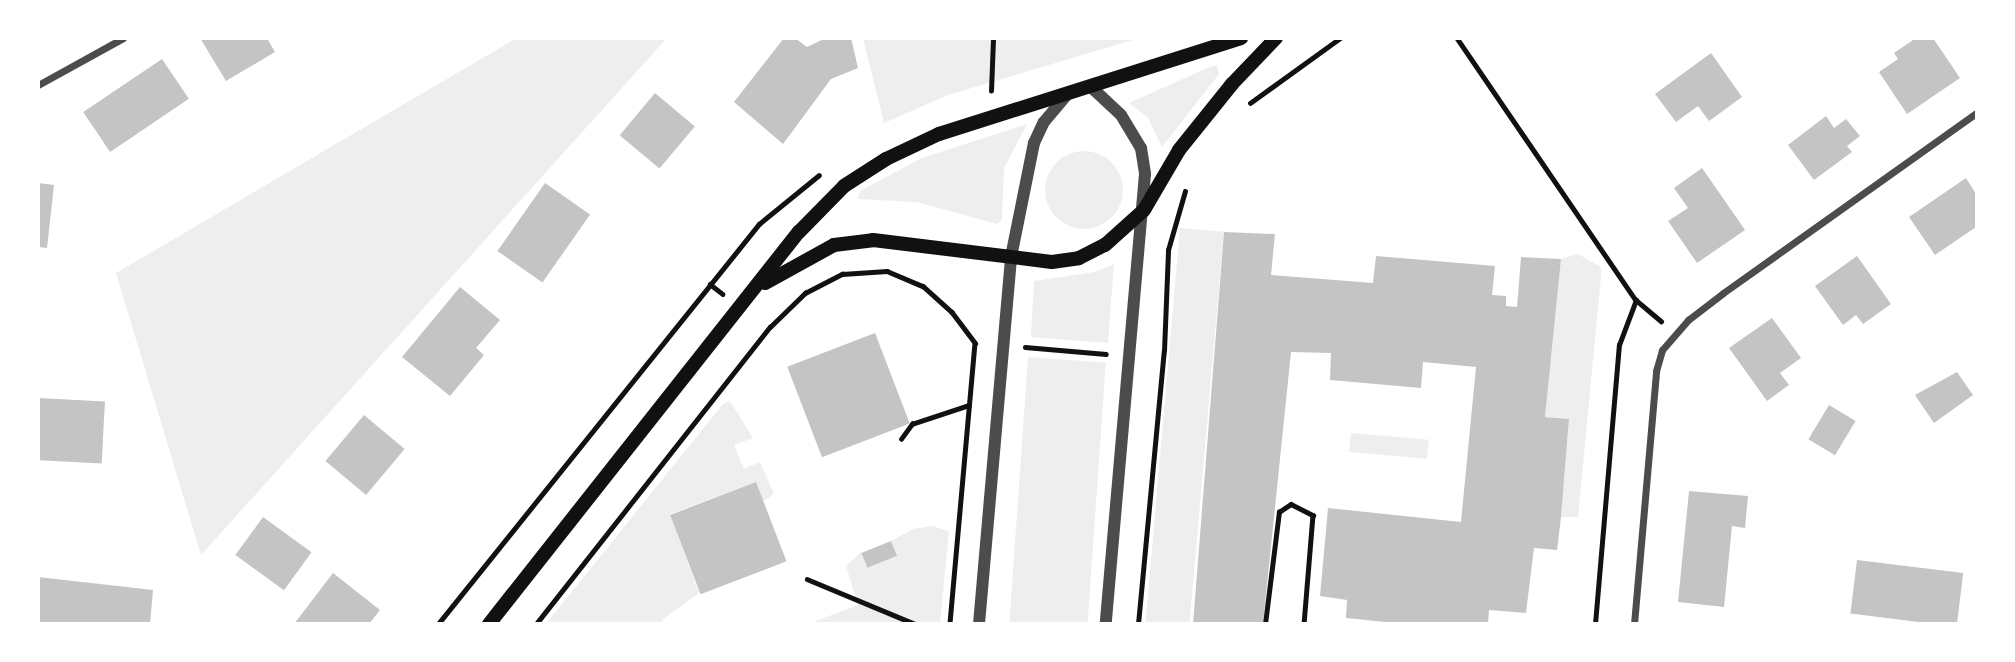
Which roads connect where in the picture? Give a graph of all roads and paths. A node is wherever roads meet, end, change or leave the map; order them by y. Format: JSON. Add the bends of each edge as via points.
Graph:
{"nodes":[{"id":1,"x":123,"y":38,"type":"edge"},
{"id":2,"x":993,"y":38,"type":"edge"},
{"id":3,"x":1241,"y":38,"type":"edge"},
{"id":4,"x":1276,"y":38,"type":"edge"},
{"id":5,"x":1340,"y":38,"type":"edge"},
{"id":6,"x":1457,"y":38,"type":"edge"},
{"id":7,"x":38,"y":85,"type":"edge"},
{"id":8,"x":1090,"y":86,"type":"junction"},
{"id":9,"x":991,"y":91,"type":"dead end"},
{"id":10,"x":1069,"y":92,"type":"junction"},
{"id":11,"x":1245,"y":109,"type":"dead end"},
{"id":12,"x":1976,"y":113,"type":"edge"},
{"id":13,"x":1189,"y":183,"type":"dead end"},
{"id":14,"x":1144,"y":210,"type":"junction"},
{"id":15,"x":1011,"y":257,"type":"junction"},
{"id":16,"x":758,"y":288,"type":"junction"},
{"id":17,"x":1636,"y":300,"type":"junction"},
{"id":18,"x":1675,"y":333,"type":"junction"},
{"id":19,"x":975,"y":343,"type":"junction"},
{"id":20,"x":1003,"y":345,"type":"junction"},
{"id":21,"x":1164,"y":351,"type":"junction"},
{"id":22,"x":1131,"y":353,"type":"junction"},
{"id":23,"x":969,"y":405,"type":"junction"},
{"id":24,"x":901,"y":439,"type":"dead end"},
{"id":25,"x":807,"y":579,"type":"dead end"},
{"id":26,"x":489,"y":624,"type":"edge"},
{"id":27,"x":537,"y":624,"type":"edge"},
{"id":28,"x":915,"y":624,"type":"edge"},
{"id":29,"x":950,"y":624,"type":"edge"},
{"id":30,"x":979,"y":624,"type":"edge"},
{"id":31,"x":1106,"y":624,"type":"edge"},
{"id":32,"x":1138,"y":624,"type":"edge"},
{"id":33,"x":1265,"y":624,"type":"edge"},
{"id":34,"x":1304,"y":624,"type":"edge"},
{"id":35,"x":1595,"y":624,"type":"edge"},
{"id":36,"x":1634,"y":624,"type":"edge"}],
"edges":[{"from":1,"to":7,"type":"street"},
{"from":2,"to":9,"type":"path"},
{"from":3,"to":8,"type":"main road"},
{"from":4,"to":14,"type":"main road","via":[[1180,150]]},
{"from":5,"to":11,"type":"path","via":[[1269,86]]},
{"from":6,"to":17,"type":"path"},
{"from":8,"to":10,"type":"main road"},
{"from":8,"to":14,"type":"street","via":[[1121,116],[1141,148]]},
{"from":10,"to":15,"type":"street","via":[[1044,122],[1034,143]]},
{"from":10,"to":16,"type":"main road","via":[[939,134],[886,159],[844,187],[817,214]]},
{"from":12,"to":18,"type":"street","via":[[1723,293]]},
{"from":13,"to":21,"type":"path","via":[[1168,250]]},
{"from":14,"to":15,"type":"main road","via":[[1105,245],[1079,258],[1052,262]]},
{"from":14,"to":22,"type":"street"},
{"from":15,"to":16,"type":"main road","via":[[873,240],[834,245]]},
{"from":15,"to":20,"type":"street"},
{"from":16,"to":26,"type":"main road"},
{"from":17,"to":18,"type":"path"},
{"from":17,"to":35,"type":"path","via":[[1619,345]]},
{"from":18,"to":36,"type":"street","via":[[1662,351],[1656,371]]},
{"from":19,"to":20,"type":"path"},
{"from":19,"to":23,"type":"path"},
{"from":19,"to":27,"type":"path","via":[[952,312],[923,286],[887,271],[842,274],[805,293],[770,327]]},
{"from":20,"to":22,"type":"path"},
{"from":20,"to":30,"type":"street"},
{"from":21,"to":22,"type":"path"},
{"from":21,"to":32,"type":"path"},
{"from":22,"to":31,"type":"street"},
{"from":23,"to":24,"type":"path","via":[[912,424]]},
{"from":23,"to":29,"type":"path"},
{"from":25,"to":28,"type":"path"},
{"from":33,"to":34,"type":"path","via":[[1279,512],[1291,504],[1313,514]]}]}
